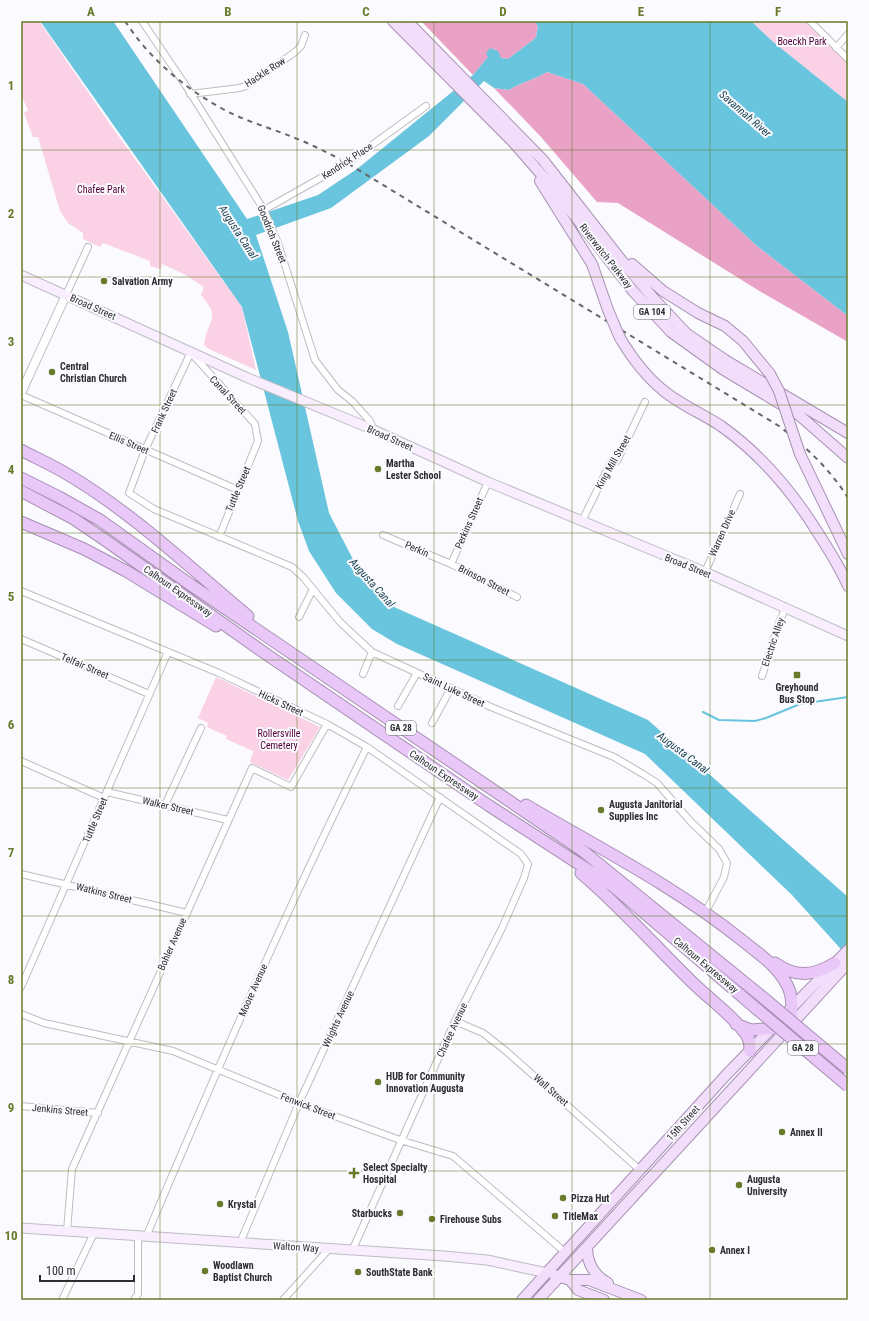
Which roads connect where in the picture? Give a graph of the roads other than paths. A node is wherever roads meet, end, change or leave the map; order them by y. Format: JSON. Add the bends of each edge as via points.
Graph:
{"nodes":[{"id":1,"x":142,"y":21,"type":"edge"},
{"id":2,"x":394,"y":21,"type":"edge"},
{"id":3,"x":407,"y":21,"type":"edge"},
{"id":4,"x":810,"y":21,"type":"edge"},
{"id":5,"x":848,"y":34,"type":"edge"},
{"id":6,"x":305,"y":35,"type":"dead end"},
{"id":7,"x":836,"y":48,"type":"junction"},
{"id":8,"x":436,"y":57,"type":"junction"},
{"id":9,"x":848,"y":59,"type":"edge"},
{"id":10,"x":190,"y":94,"type":"junction"},
{"id":11,"x":426,"y":106,"type":"dead end"},
{"id":12,"x":499,"y":121,"type":"junction"},
{"id":13,"x":514,"y":143,"type":"junction"},
{"id":14,"x":264,"y":211,"type":"junction"},
{"id":15,"x":591,"y":221,"type":"junction"},
{"id":16,"x":88,"y":247,"type":"dead end"},
{"id":17,"x":21,"y":275,"type":"edge"},
{"id":18,"x":66,"y":295,"type":"junction"},
{"id":19,"x":191,"y":352,"type":"junction"},
{"id":20,"x":21,"y":394,"type":"edge"},
{"id":21,"x":645,"y":402,"type":"dead end"},
{"id":22,"x":374,"y":430,"type":"junction"},
{"id":23,"x":848,"y":433,"type":"edge"},
{"id":24,"x":258,"y":441,"type":"joint"},
{"id":25,"x":21,"y":450,"type":"edge"},
{"id":26,"x":145,"y":450,"type":"junction"},
{"id":27,"x":848,"y":458,"type":"edge"},
{"id":28,"x":21,"y":478,"type":"edge"},
{"id":29,"x":488,"y":482,"type":"junction"},
{"id":30,"x":238,"y":490,"type":"junction"},
{"id":31,"x":21,"y":491,"type":"edge"},
{"id":32,"x":129,"y":493,"type":"joint"},
{"id":33,"x":740,"y":494,"type":"dead end"},
{"id":34,"x":582,"y":521,"type":"junction"},
{"id":35,"x":21,"y":522,"type":"edge"},
{"id":36,"x":383,"y":535,"type":"dead end"},
{"id":37,"x":218,"y":537,"type":"junction"},
{"id":38,"x":848,"y":554,"type":"edge"},
{"id":39,"x":451,"y":564,"type":"junction"},
{"id":40,"x":705,"y":572,"type":"junction"},
{"id":41,"x":848,"y":586,"type":"edge"},
{"id":42,"x":313,"y":589,"type":"junction"},
{"id":43,"x":21,"y":591,"type":"edge"},
{"id":44,"x":516,"y":597,"type":"dead end"},
{"id":45,"x":786,"y":609,"type":"junction"},
{"id":46,"x":299,"y":617,"type":"dead end"},
{"id":47,"x":848,"y":636,"type":"edge"},
{"id":48,"x":21,"y":639,"type":"edge"},
{"id":49,"x":168,"y":652,"type":"junction"},
{"id":50,"x":372,"y":652,"type":"junction"},
{"id":51,"x":294,"y":656,"type":"junction"},
{"id":52,"x":417,"y":673,"type":"junction"},
{"id":53,"x":363,"y":674,"type":"dead end"},
{"id":54,"x":762,"y":676,"type":"dead end"},
{"id":55,"x":451,"y":688,"type":"junction"},
{"id":56,"x":149,"y":694,"type":"junction"},
{"id":57,"x":331,"y":698,"type":"junction"},
{"id":58,"x":398,"y":706,"type":"dead end"},
{"id":59,"x":432,"y":723,"type":"dead end"},
{"id":60,"x":327,"y":724,"type":"junction"},
{"id":61,"x":201,"y":728,"type":"dead end"},
{"id":62,"x":367,"y":747,"type":"junction"},
{"id":63,"x":431,"y":749,"type":"junction"},
{"id":64,"x":21,"y":761,"type":"edge"},
{"id":65,"x":106,"y":795,"type":"junction"},
{"id":66,"x":440,"y":797,"type":"junction"},
{"id":67,"x":165,"y":805,"type":"junction"},
{"id":68,"x":228,"y":820,"type":"junction"},
{"id":69,"x":548,"y":844,"type":"junction"},
{"id":70,"x":521,"y":854,"type":"joint"},
{"id":71,"x":21,"y":874,"type":"edge"},
{"id":72,"x":67,"y":884,"type":"junction"},
{"id":73,"x":187,"y":913,"type":"junction"},
{"id":74,"x":706,"y":913,"type":"junction"},
{"id":75,"x":847,"y":955,"type":"edge"},
{"id":76,"x":764,"y":958,"type":"junction"},
{"id":77,"x":835,"y":964,"type":"junction"},
{"id":78,"x":21,"y":987,"type":"edge"},
{"id":79,"x":792,"y":1009,"type":"junction"},
{"id":80,"x":21,"y":1014,"type":"edge"},
{"id":81,"x":455,"y":1021,"type":"junction"},
{"id":82,"x":736,"y":1024,"type":"junction"},
{"id":83,"x":790,"y":1027,"type":"junction"},
{"id":84,"x":771,"y":1030,"type":"junction"},
{"id":85,"x":129,"y":1041,"type":"junction"},
{"id":86,"x":750,"y":1051,"type":"junction"},
{"id":87,"x":848,"y":1069,"type":"edge"},
{"id":88,"x":217,"y":1070,"type":"junction"},
{"id":89,"x":848,"y":1086,"type":"edge"},
{"id":90,"x":299,"y":1103,"type":"junction"},
{"id":91,"x":21,"y":1106,"type":"edge"},
{"id":92,"x":98,"y":1113,"type":"junction"},
{"id":93,"x":400,"y":1140,"type":"junction"},
{"id":94,"x":640,"y":1170,"type":"junction"},
{"id":95,"x":21,"y":1228,"type":"edge"},
{"id":96,"x":67,"y":1231,"type":"junction"},
{"id":97,"x":94,"y":1233,"type":"junction"},
{"id":98,"x":142,"y":1236,"type":"junction"},
{"id":99,"x":240,"y":1243,"type":"junction"},
{"id":100,"x":587,"y":1247,"type":"junction"},
{"id":101,"x":329,"y":1249,"type":"junction"},
{"id":102,"x":352,"y":1251,"type":"junction"},
{"id":103,"x":566,"y":1253,"type":"junction"},
{"id":104,"x":547,"y":1273,"type":"junction"},
{"id":105,"x":559,"y":1277,"type":"junction"},
{"id":106,"x":570,"y":1280,"type":"junction"},
{"id":107,"x":627,"y":1294,"type":"junction"},
{"id":108,"x":62,"y":1300,"type":"edge"},
{"id":109,"x":134,"y":1300,"type":"edge"},
{"id":110,"x":283,"y":1300,"type":"edge"},
{"id":111,"x":522,"y":1300,"type":"edge"},
{"id":112,"x":538,"y":1300,"type":"edge"},
{"id":113,"x":604,"y":1300,"type":"edge"},
{"id":114,"x":641,"y":1300,"type":"edge"}],
"edges":[{"from":1,"to":10,"type":"street","name":"Goodrich Street"},
{"from":2,"to":8,"type":"main road","name":"Riverwatch Parkway","number":"GA 104"},
{"from":3,"to":8,"type":"main road","name":"Riverwatch Parkway","number":"GA 104"},
{"from":4,"to":7,"type":"street"},
{"from":5,"to":7,"type":"street"},
{"from":6,"to":10,"type":"street","name":"Hackle Row","via":[[302,46],[248,85]]},
{"from":7,"to":9,"type":"street"},
{"from":8,"to":12,"type":"main road","name":"Riverwatch Parkway","number":"GA 104"},
{"from":10,"to":14,"type":"street","name":"Goodrich Street"},
{"from":11,"to":14,"type":"street","name":"Kendrick Place","via":[[347,163]]},
{"from":12,"to":13,"type":"main road","name":"Riverwatch Parkway","number":"GA 104"},
{"from":12,"to":15,"type":"main road","name":"Riverwatch Parkway","number":"GA 104","via":[[543,160]]},
{"from":13,"to":27,"type":"main road","name":"Riverwatch Parkway","number":"GA 104","via":[[574,214],[633,291],[671,332],[724,370],[799,415]]},
{"from":13,"to":41,"type":"main road","bridge":true,"via":[[592,264],[608,310],[633,360],[665,392],[721,426],[750,449],[791,492],[833,556]]},
{"from":14,"to":22,"type":"street","name":"Goodrich Street","via":[[274,233],[315,360],[340,392],[370,420]]},
{"from":15,"to":23,"type":"main road","name":"Riverwatch Parkway","number":"GA 104","via":[[654,299],[687,334],[725,360]]},
{"from":15,"to":38,"type":"main road","bridge":true,"via":[[641,273],[663,291],[698,313],[726,326],[770,374],[779,391],[800,454]]},
{"from":16,"to":18,"type":"street"},
{"from":17,"to":18,"type":"main road","name":"Broad Street"},
{"from":18,"to":19,"type":"main road","name":"Broad Street"},
{"from":18,"to":20,"type":"street"},
{"from":19,"to":22,"type":"main road","name":"Broad Street"},
{"from":19,"to":24,"type":"street","name":"Canal Street","via":[[255,424]]},
{"from":19,"to":26,"type":"street","name":"Frank Street"},
{"from":20,"to":26,"type":"street","name":"Ellis Street"},
{"from":21,"to":34,"type":"street","name":"King Mill Street"},
{"from":22,"to":29,"type":"main road","name":"Broad Street"},
{"from":24,"to":30,"type":"street","name":"Tuttle Street"},
{"from":25,"to":51,"type":"highway","via":[[67,474],[138,524]]},
{"from":26,"to":30,"type":"street","name":"Ellis Street"},
{"from":26,"to":32,"type":"street","name":"Frank Street"},
{"from":28,"to":51,"type":"highway","name":"Calhoun Expressway","number":"GA 28","via":[[100,520]]},
{"from":29,"to":34,"type":"main road","name":"Broad Street"},
{"from":29,"to":39,"type":"street","name":"Perkins Street"},
{"from":30,"to":37,"type":"street","name":"Tuttle Street"},
{"from":31,"to":57,"type":"highway","name":"Calhoun Expressway","number":"GA 28","via":[[105,540]]},
{"from":32,"to":37,"type":"street","name":"Saint Luke Street","via":[[154,509]]},
{"from":33,"to":40,"type":"street","name":"Warren Drive"},
{"from":34,"to":40,"type":"main road","name":"Broad Street"},
{"from":35,"to":57,"type":"highway","via":[[84,549],[126,571]]},
{"from":36,"to":39,"type":"street","name":"Perkin"},
{"from":37,"to":42,"type":"street","name":"Saint Luke Street","via":[[292,567]]},
{"from":39,"to":44,"type":"street","name":"Brinson Street"},
{"from":40,"to":45,"type":"main road","name":"Broad Street"},
{"from":42,"to":46,"type":"street"},
{"from":42,"to":50,"type":"street","name":"Saint Luke Street","via":[[340,622]]},
{"from":43,"to":49,"type":"street","name":"Hicks Street"},
{"from":45,"to":47,"type":"main road","name":"Broad Street"},
{"from":45,"to":54,"type":"street","name":"Electric Alley","via":[[779,622]]},
{"from":48,"to":56,"type":"street","name":"Telfair Street"},
{"from":49,"to":56,"type":"street","name":"Tuttle Street"},
{"from":49,"to":60,"type":"street","name":"Hicks Street"},
{"from":50,"to":52,"type":"street","name":"Saint Luke Street"},
{"from":50,"to":53,"type":"street"},
{"from":51,"to":63,"type":"highway","name":"Calhoun Expressway","number":"GA 28"},
{"from":52,"to":55,"type":"street","name":"Saint Luke Street"},
{"from":52,"to":58,"type":"street"},
{"from":55,"to":59,"type":"street"},
{"from":55,"to":74,"type":"street","name":"Saint Luke Street","via":[[614,757],[657,783],[719,849],[727,863],[724,877]]},
{"from":56,"to":65,"type":"street","name":"Tuttle Street"},
{"from":57,"to":69,"type":"highway","name":"Calhoun Expressway","number":"GA 28"},
{"from":60,"to":62,"type":"street","name":"Hicks Street"},
{"from":60,"to":68,"type":"street","name":"Bohler Avenue","via":[[291,787],[252,768]]},
{"from":61,"to":67,"type":"street"},
{"from":62,"to":66,"type":"street","name":"Hicks Street"},
{"from":62,"to":88,"type":"street","name":"Moore Avenue","via":[[305,875]]},
{"from":63,"to":74,"type":"highway","via":[[675,892]]},
{"from":63,"to":87,"type":"highway","name":"Calhoun Expressway","number":"GA 28","bridge":true,"via":[[583,851]]},
{"from":64,"to":65,"type":"street","name":"Walker Street"},
{"from":65,"to":67,"type":"street","name":"Walker Street"},
{"from":65,"to":72,"type":"street","name":"Tuttle Street"},
{"from":66,"to":70,"type":"street","name":"Hicks Street"},
{"from":66,"to":90,"type":"street","name":"Wrights Avenue"},
{"from":67,"to":68,"type":"street","name":"Walker Street"},
{"from":68,"to":73,"type":"street","name":"Bohler Avenue"},
{"from":69,"to":82,"type":"highway","via":[[619,907]]},
{"from":69,"to":89,"type":"highway","name":"Calhoun Expressway","number":"GA 28","bridge":true,"via":[[613,886]]},
{"from":70,"to":81,"type":"street","name":"Chafee Avenue","via":[[528,864],[524,878]]},
{"from":71,"to":72,"type":"street","name":"Watkins Street"},
{"from":72,"to":73,"type":"street","name":"Watkins Street"},
{"from":72,"to":78,"type":"street","name":"Tuttle Street"},
{"from":73,"to":85,"type":"street","name":"Bohler Avenue"},
{"from":74,"to":76,"type":"highway"},
{"from":75,"to":77,"type":"main road","name":"15th Street"},
{"from":75,"to":83,"type":"main road","name":"15th Street"},
{"from":76,"to":77,"type":"highway","via":[[784,969],[802,974],[821,972]]},
{"from":76,"to":79,"type":"highway","via":[[778,970],[786,983]]},
{"from":77,"to":79,"type":"main road","name":"15th Street"},
{"from":79,"to":83,"type":"highway"},
{"from":79,"to":84,"type":"main road","name":"15th Street"},
{"from":80,"to":85,"type":"street","name":"Fenwick Street","via":[[44,1023]]},
{"from":81,"to":93,"type":"street","name":"Chafee Avenue"},
{"from":81,"to":94,"type":"street","name":"Wall Street","via":[[483,1033],[506,1051]]},
{"from":82,"to":84,"type":"highway","via":[[751,1030]]},
{"from":82,"to":86,"type":"highway","via":[[747,1035]]},
{"from":83,"to":84,"type":"highway"},
{"from":83,"to":100,"type":"main road","name":"15th Street"},
{"from":84,"to":86,"type":"main road","name":"15th Street"},
{"from":85,"to":88,"type":"street","name":"Fenwick Street","via":[[173,1051]]},
{"from":85,"to":92,"type":"street","name":"Bohler Avenue"},
{"from":86,"to":94,"type":"main road","name":"15th Street"},
{"from":88,"to":90,"type":"street","name":"Fenwick Street"},
{"from":88,"to":98,"type":"street","name":"Moore Avenue"},
{"from":90,"to":93,"type":"street","name":"Fenwick Street"},
{"from":90,"to":99,"type":"street","name":"Wrights Avenue"},
{"from":91,"to":92,"type":"street","name":"Jenkins Street"},
{"from":92,"to":96,"type":"street","name":"Bohler Avenue","via":[[72,1169]]},
{"from":93,"to":102,"type":"street","name":"Chafee Avenue"},
{"from":93,"to":103,"type":"street","name":"Fenwick Street","via":[[453,1156]]},
{"from":94,"to":103,"type":"main road","name":"15th Street"},
{"from":95,"to":96,"type":"main road","name":"Walton Way"},
{"from":96,"to":97,"type":"main road","name":"Walton Way"},
{"from":97,"to":98,"type":"main road","name":"Walton Way"},
{"from":97,"to":108,"type":"street"},
{"from":98,"to":99,"type":"main road","name":"Walton Way"},
{"from":98,"to":109,"type":"street","name":"Moore Avenue","via":[[138,1294]]},
{"from":99,"to":101,"type":"main road","name":"Walton Way"},
{"from":100,"to":105,"type":"main road","name":"15th Street"},
{"from":100,"to":107,"type":"main road","via":[[589,1266],[599,1279]]},
{"from":101,"to":102,"type":"main road","name":"Walton Way"},
{"from":101,"to":110,"type":"street"},
{"from":102,"to":104,"type":"main road","name":"Walton Way","via":[[487,1260]]},
{"from":103,"to":104,"type":"main road","name":"15th Street"},
{"from":104,"to":105,"type":"main road","name":"Walton Way"},
{"from":104,"to":111,"type":"main road","name":"15th Street"},
{"from":105,"to":106,"type":"main road","name":"Walton Way"},
{"from":105,"to":112,"type":"main road","name":"15th Street"},
{"from":106,"to":107,"type":"main road","name":"Walton Way","via":[[589,1280]]},
{"from":106,"to":113,"type":"main road","name":"Walton Way","via":[[578,1290]]},
{"from":107,"to":114,"type":"main road","name":"Walton Way"}]}
